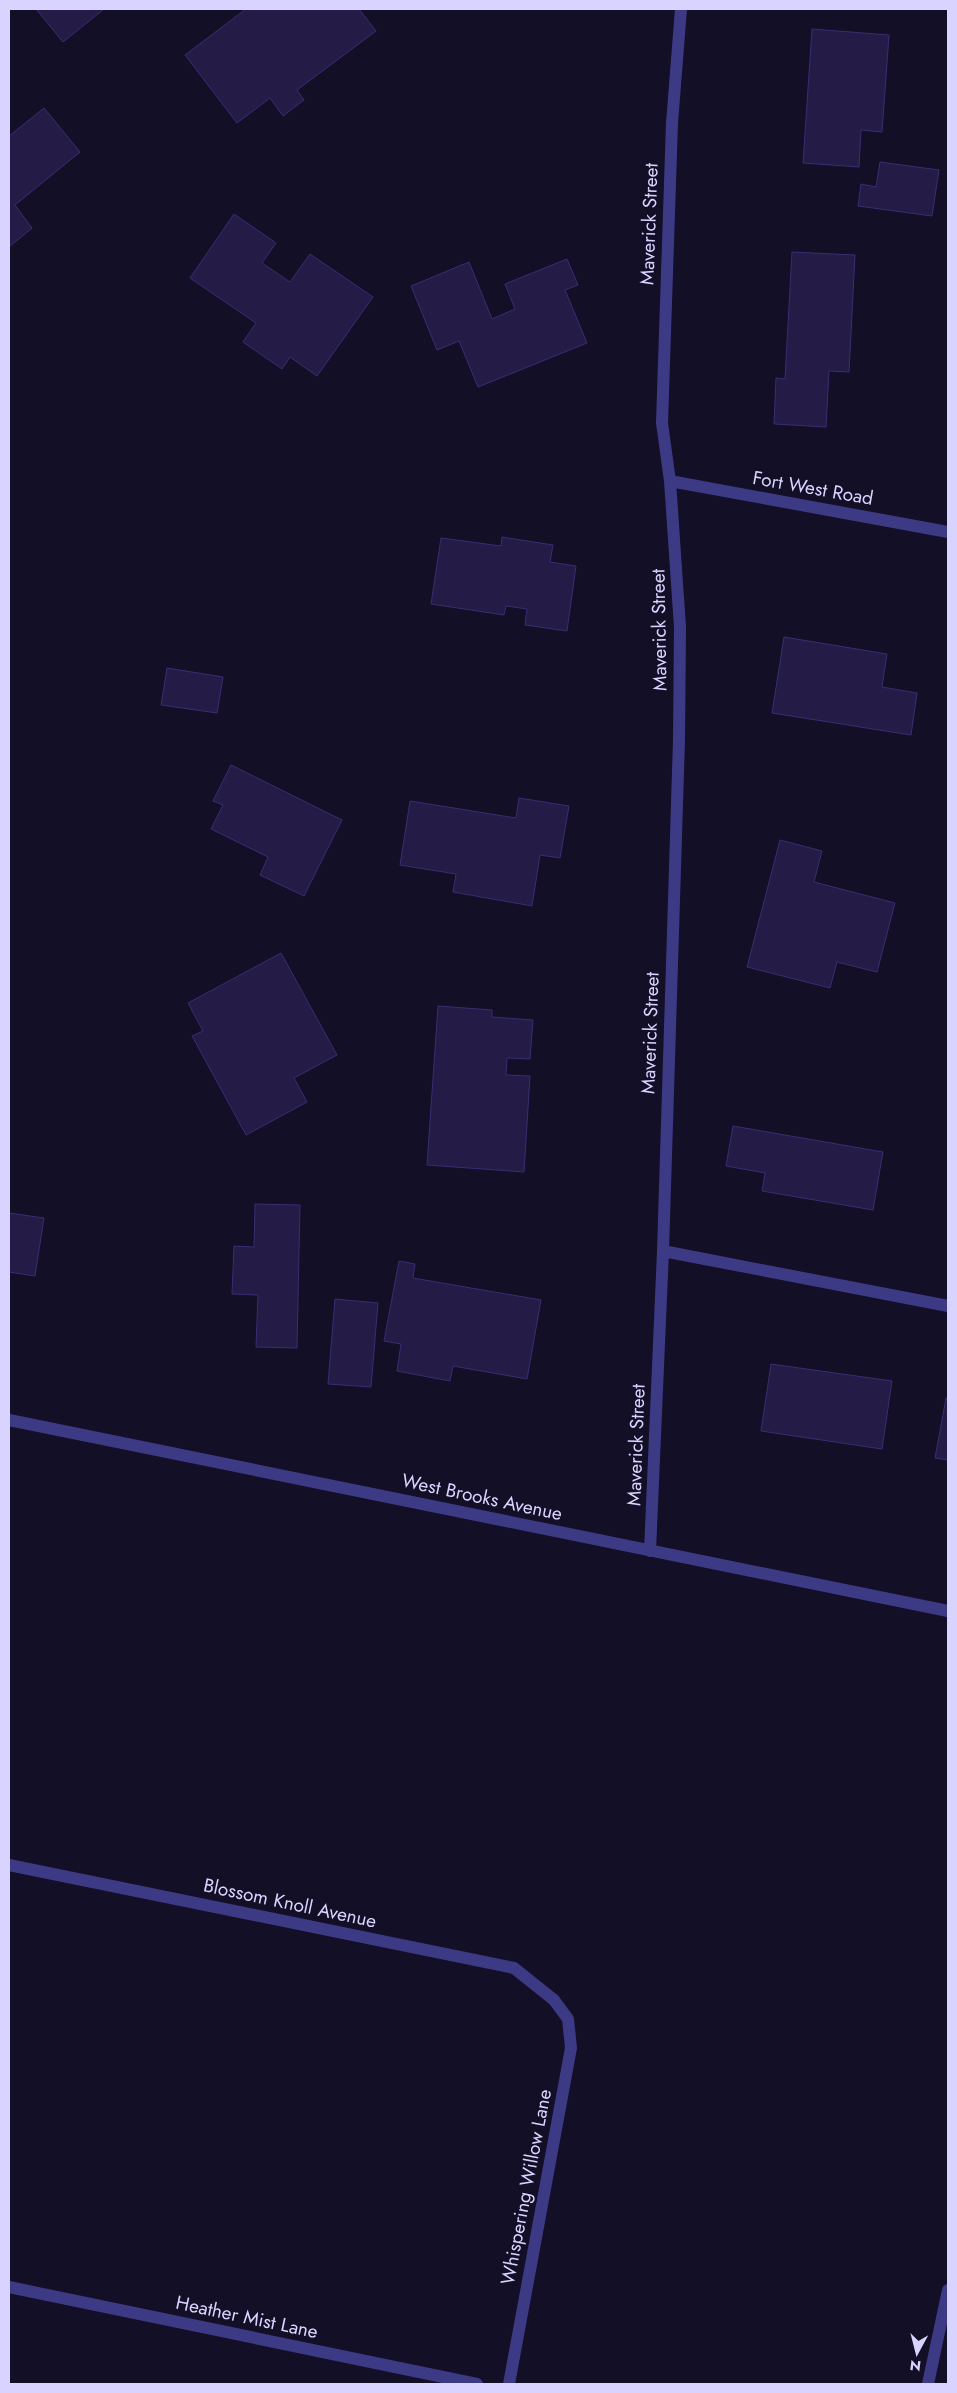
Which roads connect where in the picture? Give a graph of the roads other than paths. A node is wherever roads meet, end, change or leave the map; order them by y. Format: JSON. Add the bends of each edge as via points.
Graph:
{"nodes":[{"id":1,"x":681,"y":9,"type":"edge"},
{"id":2,"x":670,"y":481,"type":"junction"},
{"id":3,"x":948,"y":532,"type":"edge"},
{"id":4,"x":663,"y":1251,"type":"junction"},
{"id":5,"x":948,"y":1306,"type":"edge"},
{"id":6,"x":9,"y":1420,"type":"edge"},
{"id":7,"x":650,"y":1551,"type":"junction"},
{"id":8,"x":948,"y":1611,"type":"edge"},
{"id":9,"x":9,"y":1865,"type":"edge"},
{"id":10,"x":554,"y":2000,"type":"joint"},
{"id":11,"x":9,"y":2287,"type":"edge"},
{"id":12,"x":948,"y":2290,"type":"edge"},
{"id":13,"x":477,"y":2384,"type":"edge"},
{"id":14,"x":509,"y":2384,"type":"edge"},
{"id":15,"x":928,"y":2384,"type":"edge"}],
"edges":[{"from":1,"to":2,"type":"street","name":"Maverick Street","via":[[672,123],[662,423]]},
{"from":2,"to":3,"type":"street","name":"Fort West Road"},
{"from":2,"to":4,"type":"street","name":"Maverick Street","via":[[680,627]]},
{"from":4,"to":5,"type":"street"},
{"from":4,"to":7,"type":"street","name":"Maverick Street"},
{"from":6,"to":7,"type":"street","name":"West Brooks Avenue"},
{"from":7,"to":8,"type":"street","name":"West Brooks Avenue"},
{"from":9,"to":10,"type":"street","name":"Blossom Knoll Avenue","via":[[514,1968]]},
{"from":10,"to":14,"type":"street","name":"Whispering Willow Lane","via":[[568,2019],[571,2048]]},
{"from":11,"to":13,"type":"street","name":"Heather Mist Lane"},
{"from":12,"to":15,"type":"street"}]}
